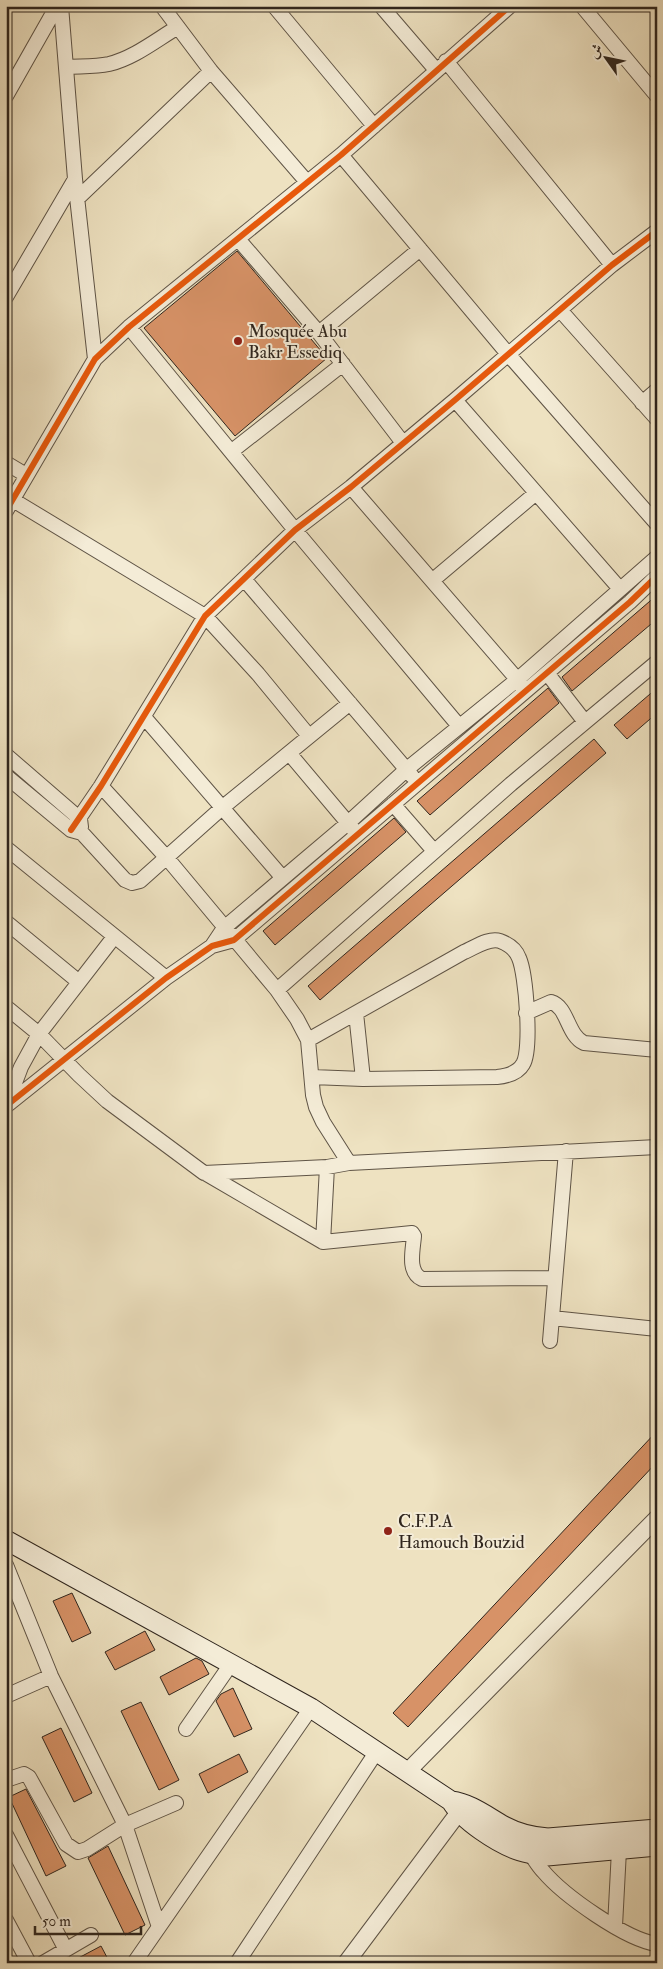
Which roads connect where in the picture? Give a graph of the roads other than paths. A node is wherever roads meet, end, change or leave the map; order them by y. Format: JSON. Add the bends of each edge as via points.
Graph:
{"nodes":[{"id":1,"x":57,"y":6,"type":"edge"},
{"id":2,"x":61,"y":6,"type":"edge"},
{"id":3,"x":162,"y":6,"type":"edge"},
{"id":4,"x":274,"y":6,"type":"edge"},
{"id":5,"x":382,"y":6,"type":"edge"},
{"id":6,"x":510,"y":6,"type":"edge"},
{"id":7,"x":582,"y":6,"type":"edge"},
{"id":8,"x":178,"y":27,"type":"junction"},
{"id":9,"x":441,"y":66,"type":"junction"},
{"id":10,"x":66,"y":67,"type":"junction"},
{"id":11,"x":211,"y":71,"type":"junction"},
{"id":12,"x":6,"y":96,"type":"edge"},
{"id":13,"x":657,"y":96,"type":"edge"},
{"id":14,"x":374,"y":126,"type":"junction"},
{"id":15,"x":341,"y":155,"type":"junction"},
{"id":16,"x":75,"y":179,"type":"junction"},
{"id":17,"x":307,"y":182,"type":"junction"},
{"id":18,"x":77,"y":199,"type":"junction"},
{"id":19,"x":657,"y":231,"type":"edge"},
{"id":20,"x":238,"y":239,"type":"junction"},
{"id":21,"x":420,"y":249,"type":"junction"},
{"id":22,"x":612,"y":265,"type":"junction"},
{"id":23,"x":6,"y":297,"type":"edge"},
{"id":24,"x":560,"y":310,"type":"junction"},
{"id":25,"x":129,"y":327,"type":"junction"},
{"id":26,"x":319,"y":333,"type":"junction"},
{"id":27,"x":508,"y":354,"type":"junction"},
{"id":28,"x":95,"y":359,"type":"junction"},
{"id":29,"x":343,"y":364,"type":"junction"},
{"id":30,"x":657,"y":390,"type":"edge"},
{"id":31,"x":455,"y":400,"type":"junction"},
{"id":32,"x":642,"y":403,"type":"junction"},
{"id":33,"x":657,"y":419,"type":"edge"},
{"id":34,"x":403,"y":444,"type":"junction"},
{"id":35,"x":232,"y":451,"type":"junction"},
{"id":36,"x":6,"y":463,"type":"edge"},
{"id":37,"x":26,"y":475,"type":"junction"},
{"id":38,"x":352,"y":487,"type":"junction"},
{"id":39,"x":536,"y":493,"type":"junction"},
{"id":40,"x":9,"y":506,"type":"edge"},
{"id":41,"x":657,"y":524,"type":"edge"},
{"id":42,"x":295,"y":530,"type":"junction"},
{"id":43,"x":657,"y":557,"type":"edge"},
{"id":44,"x":657,"y":576,"type":"edge"},
{"id":45,"x":244,"y":579,"type":"junction"},
{"id":46,"x":433,"y":580,"type":"junction"},
{"id":47,"x":620,"y":590,"type":"junction"},
{"id":48,"x":205,"y":616,"type":"junction"},
{"id":49,"x":657,"y":662,"type":"edge"},
{"id":50,"x":547,"y":673,"type":"junction"},
{"id":51,"x":518,"y":679,"type":"junction"},
{"id":52,"x":527,"y":691,"type":"junction"},
{"id":53,"x":350,"y":703,"type":"junction"},
{"id":54,"x":144,"y":717,"type":"junction"},
{"id":55,"x":585,"y":722,"type":"junction"},
{"id":56,"x":459,"y":726,"type":"junction"},
{"id":57,"x":309,"y":736,"type":"junction"},
{"id":58,"x":289,"y":753,"type":"junction"},
{"id":59,"x":6,"y":755,"type":"edge"},
{"id":60,"x":406,"y":769,"type":"junction"},
{"id":61,"x":6,"y":776,"type":"edge"},
{"id":62,"x":418,"y":784,"type":"junction"},
{"id":63,"x":101,"y":786,"type":"junction"},
{"id":64,"x":393,"y":804,"type":"junction"},
{"id":65,"x":224,"y":807,"type":"junction"},
{"id":66,"x":348,"y":823,"type":"junction"},
{"id":67,"x":78,"y":827,"type":"junction"},
{"id":68,"x":358,"y":835,"type":"junction"},
{"id":69,"x":6,"y":848,"type":"edge"},
{"id":70,"x":434,"y":851,"type":"junction"},
{"id":71,"x":167,"y":858,"type":"junction"},
{"id":72,"x":282,"y":877,"type":"junction"},
{"id":73,"x":6,"y":922,"type":"edge"},
{"id":74,"x":224,"y":928,"type":"junction"},
{"id":75,"x":114,"y":938,"type":"junction"},
{"id":76,"x":234,"y":940,"type":"junction"},
{"id":77,"x":212,"y":946,"type":"junction"},
{"id":78,"x":166,"y":978,"type":"junction"},
{"id":79,"x":79,"y":982,"type":"junction"},
{"id":80,"x":277,"y":990,"type":"junction"},
{"id":81,"x":6,"y":1007,"type":"edge"},
{"id":82,"x":356,"y":1013,"type":"junction"},
{"id":83,"x":526,"y":1013,"type":"junction"},
{"id":84,"x":39,"y":1034,"type":"junction"},
{"id":85,"x":308,"y":1040,"type":"junction"},
{"id":86,"x":657,"y":1050,"type":"edge"},
{"id":87,"x":63,"y":1059,"type":"junction"},
{"id":88,"x":312,"y":1077,"type":"junction"},
{"id":89,"x":362,"y":1079,"type":"junction"},
{"id":90,"x":9,"y":1088,"type":"edge"},
{"id":91,"x":6,"y":1106,"type":"edge"},
{"id":92,"x":657,"y":1147,"type":"edge"},
{"id":93,"x":566,"y":1151,"type":"junction"},
{"id":94,"x":349,"y":1163,"type":"junction"},
{"id":95,"x":328,"y":1167,"type":"junction"},
{"id":96,"x":204,"y":1173,"type":"junction"},
{"id":97,"x":323,"y":1242,"type":"junction"},
{"id":98,"x":555,"y":1278,"type":"junction"},
{"id":99,"x":552,"y":1318,"type":"junction"},
{"id":100,"x":657,"y":1330,"type":"edge"},
{"id":101,"x":550,"y":1341,"type":"dead end"},
{"id":102,"x":657,"y":1518,"type":"edge"},
{"id":103,"x":6,"y":1540,"type":"edge"},
{"id":104,"x":6,"y":1565,"type":"edge"},
{"id":105,"x":231,"y":1664,"type":"junction"},
{"id":106,"x":51,"y":1676,"type":"junction"},
{"id":107,"x":6,"y":1696,"type":"edge"},
{"id":108,"x":310,"y":1708,"type":"junction"},
{"id":109,"x":186,"y":1729,"type":"dead end"},
{"id":110,"x":377,"y":1751,"type":"junction"},
{"id":111,"x":408,"y":1771,"type":"junction"},
{"id":112,"x":6,"y":1780,"type":"edge"},
{"id":113,"x":176,"y":1803,"type":"dead end"},
{"id":114,"x":458,"y":1805,"type":"junction"},
{"id":115,"x":124,"y":1826,"type":"junction"},
{"id":116,"x":657,"y":1828,"type":"edge"},
{"id":117,"x":6,"y":1835,"type":"edge"},
{"id":118,"x":618,"y":1841,"type":"junction"},
{"id":119,"x":534,"y":1846,"type":"junction"},
{"id":120,"x":657,"y":1846,"type":"edge"},
{"id":121,"x":6,"y":1920,"type":"edge"},
{"id":122,"x":159,"y":1926,"type":"junction"},
{"id":123,"x":615,"y":1926,"type":"junction"},
{"id":124,"x":91,"y":1935,"type":"dead end"},
{"id":125,"x":657,"y":1944,"type":"edge"},
{"id":126,"x":66,"y":1950,"type":"junction"},
{"id":127,"x":139,"y":1961,"type":"edge"},
{"id":128,"x":347,"y":1962,"type":"edge"},
{"id":129,"x":29,"y":1963,"type":"edge"},
{"id":130,"x":43,"y":1963,"type":"edge"},
{"id":131,"x":237,"y":1963,"type":"edge"}],
"edges":[{"from":1,"to":12,"type":"street"},
{"from":2,"to":10,"type":"street"},
{"from":3,"to":8,"type":"street"},
{"from":4,"to":14,"type":"street"},
{"from":5,"to":9,"type":"street"},
{"from":6,"to":9,"type":"street"},
{"from":7,"to":13,"type":"street"},
{"from":8,"to":10,"type":"street","via":[[137,52],[111,63]]},
{"from":8,"to":11,"type":"street"},
{"from":9,"to":14,"type":"street"},
{"from":9,"to":22,"type":"street"},
{"from":10,"to":16,"type":"street"},
{"from":11,"to":17,"type":"street"},
{"from":11,"to":18,"type":"street"},
{"from":14,"to":15,"type":"street"},
{"from":15,"to":17,"type":"street"},
{"from":15,"to":21,"type":"street"},
{"from":16,"to":18,"type":"street"},
{"from":16,"to":23,"type":"street"},
{"from":17,"to":20,"type":"street"},
{"from":18,"to":28,"type":"street"},
{"from":19,"to":22,"type":"street"},
{"from":20,"to":25,"type":"street"},
{"from":20,"to":26,"type":"street"},
{"from":21,"to":26,"type":"street"},
{"from":21,"to":27,"type":"street"},
{"from":22,"to":24,"type":"street"},
{"from":24,"to":27,"type":"street"},
{"from":24,"to":32,"type":"street"},
{"from":25,"to":28,"type":"street"},
{"from":25,"to":35,"type":"street"},
{"from":26,"to":29,"type":"street"},
{"from":27,"to":31,"type":"street"},
{"from":27,"to":41,"type":"street"},
{"from":28,"to":37,"type":"street"},
{"from":29,"to":34,"type":"street"},
{"from":29,"to":35,"type":"street"},
{"from":30,"to":32,"type":"street"},
{"from":31,"to":34,"type":"street"},
{"from":31,"to":39,"type":"street"},
{"from":32,"to":33,"type":"street"},
{"from":34,"to":38,"type":"street"},
{"from":35,"to":42,"type":"street"},
{"from":36,"to":37,"type":"street"},
{"from":37,"to":40,"type":"street"},
{"from":38,"to":42,"type":"street"},
{"from":38,"to":46,"type":"street"},
{"from":39,"to":46,"type":"street"},
{"from":39,"to":47,"type":"street"},
{"from":40,"to":48,"type":"street"},
{"from":42,"to":45,"type":"street"},
{"from":42,"to":56,"type":"street"},
{"from":43,"to":47,"type":"street"},
{"from":44,"to":50,"type":"street"},
{"from":45,"to":48,"type":"street"},
{"from":45,"to":53,"type":"street"},
{"from":46,"to":51,"type":"street"},
{"from":47,"to":51,"type":"street"},
{"from":48,"to":54,"type":"street"},
{"from":48,"to":57,"type":"street"},
{"from":49,"to":55,"type":"street"},
{"from":50,"to":52,"type":"street"},
{"from":50,"to":55,"type":"street"},
{"from":51,"to":52,"type":"street"},
{"from":51,"to":56,"type":"street"},
{"from":52,"to":62,"type":"street"},
{"from":53,"to":57,"type":"street"},
{"from":53,"to":60,"type":"street"},
{"from":54,"to":63,"type":"street"},
{"from":54,"to":65,"type":"street"},
{"from":55,"to":70,"type":"street"},
{"from":56,"to":60,"type":"street"},
{"from":57,"to":58,"type":"street"},
{"from":58,"to":65,"type":"street"},
{"from":58,"to":66,"type":"street"},
{"from":59,"to":67,"type":"street"},
{"from":60,"to":62,"type":"street"},
{"from":60,"to":66,"type":"street"},
{"from":61,"to":67,"type":"street"},
{"from":62,"to":64,"type":"street"},
{"from":63,"to":67,"type":"street"},
{"from":63,"to":71,"type":"street"},
{"from":64,"to":68,"type":"street"},
{"from":64,"to":70,"type":"street"},
{"from":65,"to":71,"type":"street"},
{"from":65,"to":72,"type":"street"},
{"from":66,"to":68,"type":"street"},
{"from":66,"to":72,"type":"street"},
{"from":67,"to":71,"type":"street","via":[[128,882],[140,881]]},
{"from":68,"to":76,"type":"street"},
{"from":69,"to":75,"type":"street"},
{"from":70,"to":80,"type":"street"},
{"from":71,"to":74,"type":"street"},
{"from":72,"to":74,"type":"street"},
{"from":73,"to":79,"type":"street"},
{"from":74,"to":76,"type":"street"},
{"from":74,"to":77,"type":"street"},
{"from":75,"to":78,"type":"street"},
{"from":75,"to":79,"type":"street"},
{"from":76,"to":77,"type":"street"},
{"from":76,"to":80,"type":"street"},
{"from":77,"to":78,"type":"street"},
{"from":78,"to":87,"type":"street"},
{"from":79,"to":84,"type":"street"},
{"from":80,"to":85,"type":"street"},
{"from":81,"to":84,"type":"street"},
{"from":82,"to":83,"type":"street","via":[[491,940],[515,950],[520,959]]},
{"from":82,"to":85,"type":"street"},
{"from":82,"to":89,"type":"street"},
{"from":83,"to":86,"type":"street","via":[[551,1002],[560,1007],[575,1035],[584,1043]]},
{"from":83,"to":89,"type":"street","via":[[526,1057],[523,1065],[508,1076]]},
{"from":84,"to":87,"type":"street"},
{"from":84,"to":90,"type":"street"},
{"from":85,"to":88,"type":"street"},
{"from":87,"to":91,"type":"street"},
{"from":87,"to":96,"type":"street","via":[[107,1101]]},
{"from":88,"to":89,"type":"street"},
{"from":88,"to":94,"type":"street","via":[[313,1095],[323,1122]]},
{"from":90,"to":91,"type":"street"},
{"from":92,"to":93,"type":"street"},
{"from":93,"to":94,"type":"street"},
{"from":93,"to":98,"type":"street"},
{"from":94,"to":95,"type":"street"},
{"from":95,"to":96,"type":"street"},
{"from":95,"to":97,"type":"street"},
{"from":96,"to":97,"type":"street"},
{"from":97,"to":98,"type":"street","via":[[412,1233],[413,1268],[422,1279]]},
{"from":98,"to":99,"type":"street"},
{"from":99,"to":100,"type":"street"},
{"from":99,"to":101,"type":"street"},
{"from":102,"to":111,"type":"street"},
{"from":103,"to":105,"type":"main road"},
{"from":104,"to":106,"type":"street"},
{"from":105,"to":108,"type":"main road"},
{"from":105,"to":109,"type":"street"},
{"from":106,"to":107,"type":"street"},
{"from":106,"to":115,"type":"street"},
{"from":108,"to":110,"type":"main road"},
{"from":108,"to":122,"type":"street"},
{"from":110,"to":111,"type":"main road"},
{"from":110,"to":131,"type":"street"},
{"from":111,"to":114,"type":"main road"},
{"from":112,"to":115,"type":"street","via":[[24,1774],[29,1776],[66,1844],[78,1852]]},
{"from":113,"to":115,"type":"street"},
{"from":114,"to":119,"type":"main road","via":[[507,1846]]},
{"from":114,"to":128,"type":"street"},
{"from":115,"to":122,"type":"street"},
{"from":116,"to":118,"type":"main road"},
{"from":117,"to":126,"type":"street"},
{"from":118,"to":119,"type":"main road","via":[[547,1856]]},
{"from":118,"to":120,"type":"main road"},
{"from":118,"to":123,"type":"street"},
{"from":119,"to":123,"type":"street","via":[[542,1870],[559,1887]]},
{"from":121,"to":129,"type":"street"},
{"from":122,"to":127,"type":"street"},
{"from":123,"to":125,"type":"street"},
{"from":124,"to":126,"type":"street"},
{"from":126,"to":130,"type":"street"}]}
